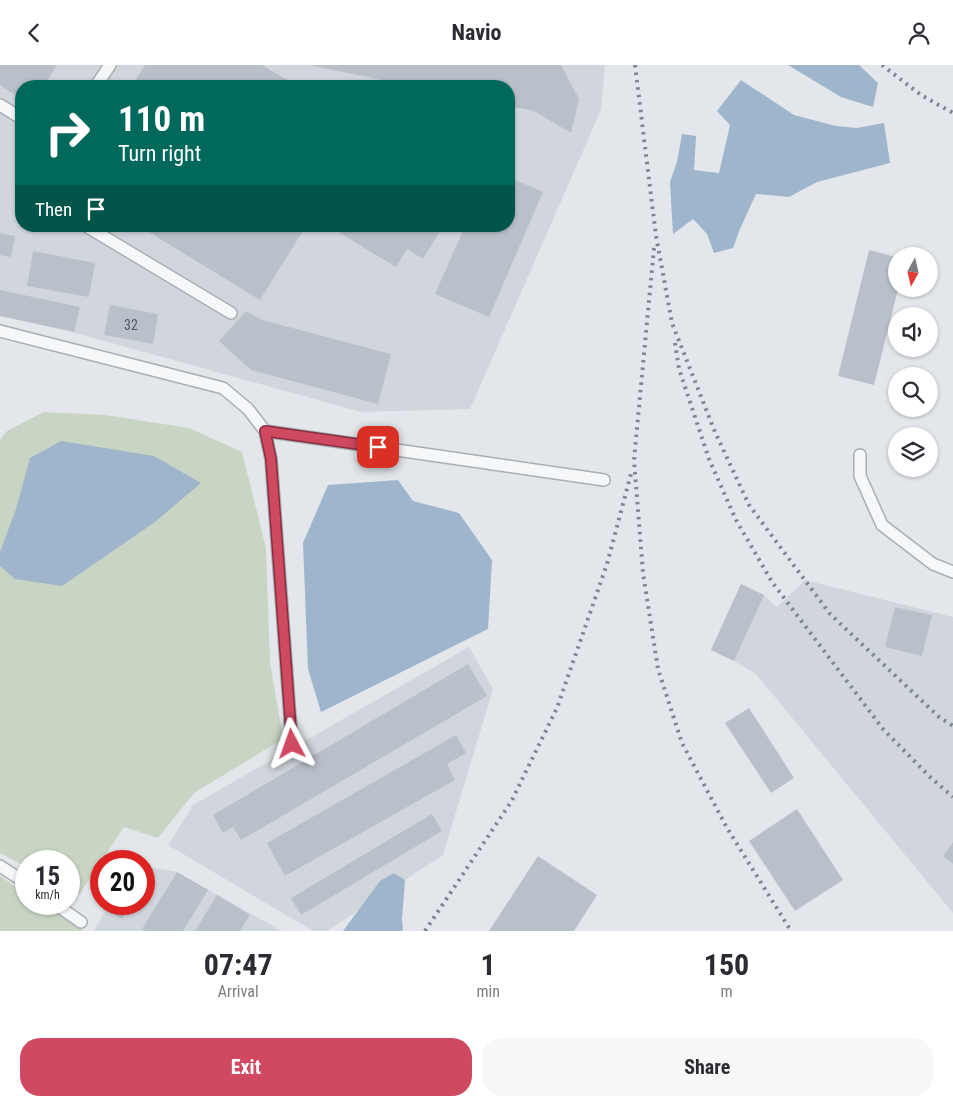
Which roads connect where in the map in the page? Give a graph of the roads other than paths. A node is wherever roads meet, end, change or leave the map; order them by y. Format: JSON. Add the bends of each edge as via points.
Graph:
{"nodes":[{"id":1,"x":110,"y":65,"type":"edge"},
{"id":2,"x":100,"y":80,"type":"edge"},
{"id":3,"x":0,"y":105,"type":"edge"},
{"id":4,"x":15,"y":114,"type":"edge"},
{"id":5,"x":96,"y":232,"type":"edge"},
{"id":6,"x":231,"y":313,"type":"dead end"},
{"id":7,"x":0,"y":331,"type":"edge"},
{"id":8,"x":265,"y":431,"type":"junction"},
{"id":9,"x":860,"y":455,"type":"dead end"},
{"id":10,"x":604,"y":480,"type":"dead end"},
{"id":11,"x":953,"y":572,"type":"edge"},
{"id":12,"x":292,"y":744,"type":"dead end"},
{"id":13,"x":0,"y":866,"type":"edge"},
{"id":14,"x":15,"y":875,"type":"edge"},
{"id":15,"x":71,"y":915,"type":"edge"},
{"id":16,"x":81,"y":922,"type":"dead end"}],
"edges":[{"from":1,"to":2,"type":"lane"},
{"from":3,"to":4,"type":"lane"},
{"from":5,"to":6,"type":"lane"},
{"from":7,"to":8,"type":"lane","via":[[224,388],[248,409]]},
{"from":8,"to":10,"type":"lane"},
{"from":8,"to":12,"type":"lane","via":[[271,459]]},
{"from":9,"to":11,"type":"lane","via":[[860,476],[882,525],[933,564]]},
{"from":13,"to":14,"type":"lane"},
{"from":15,"to":16,"type":"lane"}]}
